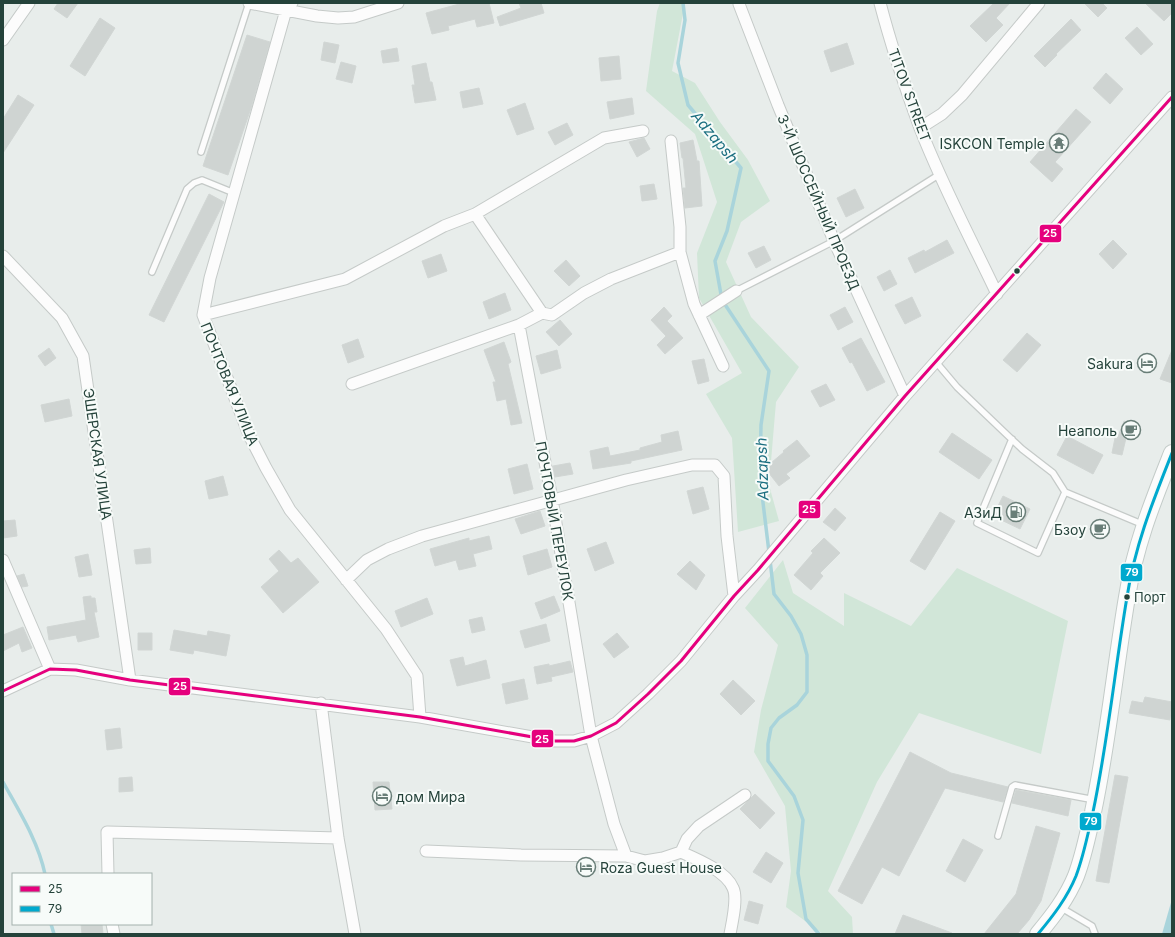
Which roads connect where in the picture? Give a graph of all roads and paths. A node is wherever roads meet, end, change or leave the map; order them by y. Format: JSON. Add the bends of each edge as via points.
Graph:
{"nodes":[{"id":1,"x":29,"y":3,"type":"edge"},
{"id":2,"x":249,"y":3,"type":"edge"},
{"id":3,"x":398,"y":3,"type":"edge"},
{"id":4,"x":880,"y":3,"type":"edge"},
{"id":5,"x":1039,"y":3,"type":"edge"},
{"id":6,"x":739,"y":4,"type":"dead end"},
{"id":7,"x":289,"y":7,"type":"edge"},
{"id":8,"x":3,"y":40,"type":"edge"},
{"id":9,"x":1172,"y":97,"type":"edge"},
{"id":10,"x":920,"y":128,"type":"junction"},
{"id":11,"x":643,"y":131,"type":"dead end"},
{"id":12,"x":671,"y":141,"type":"dead end"},
{"id":13,"x":200,"y":152,"type":"dead end"},
{"id":14,"x":940,"y":174,"type":"junction"},
{"id":15,"x":234,"y":193,"type":"junction"},
{"id":16,"x":475,"y":214,"type":"junction"},
{"id":17,"x":834,"y":240,"type":"junction"},
{"id":18,"x":680,"y":252,"type":"junction"},
{"id":19,"x":3,"y":256,"type":"edge"},
{"id":20,"x":152,"y":272,"type":"dead end"},
{"id":21,"x":736,"y":291,"type":"joint"},
{"id":22,"x":997,"y":294,"type":"junction"},
{"id":23,"x":542,"y":313,"type":"junction"},
{"id":24,"x":202,"y":314,"type":"junction"},
{"id":25,"x":699,"y":315,"type":"junction"},
{"id":26,"x":519,"y":325,"type":"junction"},
{"id":27,"x":936,"y":362,"type":"junction"},
{"id":28,"x":723,"y":366,"type":"dead end"},
{"id":29,"x":352,"y":384,"type":"dead end"},
{"id":30,"x":905,"y":396,"type":"junction"},
{"id":31,"x":1012,"y":439,"type":"junction"},
{"id":32,"x":1172,"y":453,"type":"edge"},
{"id":33,"x":1066,"y":492,"type":"junction"},
{"id":34,"x":552,"y":499,"type":"junction"},
{"id":35,"x":1144,"y":525,"type":"junction"},
{"id":36,"x":3,"y":560,"type":"edge"},
{"id":37,"x":346,"y":580,"type":"junction"},
{"id":38,"x":734,"y":596,"type":"junction"},
{"id":39,"x":50,"y":669,"type":"junction"},
{"id":40,"x":130,"y":680,"type":"junction"},
{"id":41,"x":3,"y":691,"type":"edge"},
{"id":42,"x":320,"y":703,"type":"junction"},
{"id":43,"x":420,"y":717,"type":"junction"},
{"id":44,"x":591,"y":736,"type":"junction"},
{"id":45,"x":745,"y":795,"type":"dead end"},
{"id":46,"x":1095,"y":800,"type":"junction"},
{"id":47,"x":998,"y":836,"type":"dead end"},
{"id":48,"x":338,"y":838,"type":"junction"},
{"id":49,"x":426,"y":851,"type":"dead end"},
{"id":50,"x":681,"y":852,"type":"junction"},
{"id":51,"x":626,"y":856,"type":"junction"},
{"id":52,"x":108,"y":873,"type":"edge"},
{"id":53,"x":1059,"y":907,"type":"junction"},
{"id":54,"x":355,"y":934,"type":"edge"},
{"id":55,"x":730,"y":934,"type":"edge"},
{"id":56,"x":1038,"y":934,"type":"edge"},
{"id":57,"x":1095,"y":934,"type":"edge"}],
"edges":[{"from":1,"to":8,"type":"street"},
{"from":2,"to":7,"type":"street"},
{"from":2,"to":13,"type":"lane"},
{"from":3,"to":7,"type":"street","via":[[354,17],[331,17]]},
{"from":4,"to":10,"type":"street","name":"TITOV STREET"},
{"from":5,"to":10,"type":"street","via":[[962,95],[942,114]]},
{"from":6,"to":17,"type":"street","name":"3-Й ШОССЕЙНЫЙ ПРОЕЗД"},
{"from":7,"to":15,"type":"street","name":"ПОЧТОВАЯ УЛИЦА"},
{"from":9,"to":22,"type":"street"},
{"from":10,"to":14,"type":"street","name":"TITOV STREET"},
{"from":11,"to":16,"type":"street","via":[[604,138]]},
{"from":12,"to":18,"type":"street","via":[[680,227]]},
{"from":14,"to":17,"type":"lane"},
{"from":14,"to":22,"type":"street","name":"TITOV STREET"},
{"from":15,"to":20,"type":"lane","via":[[202,180],[190,186]]},
{"from":15,"to":24,"type":"street","name":"ПОЧТОВАЯ УЛИЦА"},
{"from":16,"to":23,"type":"street"},
{"from":16,"to":24,"type":"street","via":[[444,226],[345,279]]},
{"from":17,"to":21,"type":"lane"},
{"from":17,"to":30,"type":"street","name":"3-Й ШОССЕЙНЫЙ ПРОЕЗД"},
{"from":18,"to":23,"type":"street","via":[[611,279],[552,315]]},
{"from":18,"to":25,"type":"street"},
{"from":19,"to":40,"type":"street","name":"ЭШЕРСКАЯ УЛИЦА","via":[[62,318],[83,356]]},
{"from":21,"to":25,"type":"street"},
{"from":22,"to":27,"type":"street"},
{"from":23,"to":26,"type":"street"},
{"from":24,"to":37,"type":"street","name":"ПОЧТОВАЯ УЛИЦА","via":[[249,435],[266,468],[290,510]]},
{"from":25,"to":28,"type":"street"},
{"from":26,"to":29,"type":"street"},
{"from":26,"to":34,"type":"street","name":"ПОЧТОВЫЙ ПЕРЕУЛОК"},
{"from":27,"to":30,"type":"street"},
{"from":27,"to":31,"type":"lane","via":[[957,387]]},
{"from":30,"to":38,"type":"street"},
{"from":31,"to":33,"type":"lane","via":[[1053,473]]},
{"from":31,"to":33,"type":"lane","via":[[977,523],[1038,553]]},
{"from":32,"to":35,"type":"main road"},
{"from":33,"to":35,"type":"lane"},
{"from":34,"to":37,"type":"street","via":[[388,548],[367,560]]},
{"from":34,"to":38,"type":"street","via":[[692,466],[715,465],[724,476]]},
{"from":34,"to":44,"type":"street","name":"ПОЧТОВЫЙ ПЕРЕУЛОК"},
{"from":35,"to":46,"type":"main road","via":[[1127,596]]},
{"from":36,"to":39,"type":"street"},
{"from":37,"to":43,"type":"street","name":"ПОЧТОВАЯ УЛИЦА","via":[[386,628],[417,676]]},
{"from":38,"to":44,"type":"street","via":[[681,661],[648,694],[616,723]]},
{"from":39,"to":40,"type":"street","via":[[76,670]]},
{"from":39,"to":41,"type":"street"},
{"from":40,"to":42,"type":"street"},
{"from":42,"to":43,"type":"street"},
{"from":42,"to":48,"type":"street"},
{"from":43,"to":44,"type":"street","via":[[555,741],[574,741]]},
{"from":44,"to":51,"type":"street","name":"ПОЧТОВЫЙ ПЕРЕУЛОК","via":[[614,824]]},
{"from":45,"to":50,"type":"street","via":[[699,826],[686,839]]},
{"from":46,"to":47,"type":"lane","via":[[1015,785]]},
{"from":46,"to":53,"type":"main road","via":[[1076,876]]},
{"from":48,"to":52,"type":"street","via":[[107,832]]},
{"from":48,"to":54,"type":"street"},
{"from":49,"to":51,"type":"street"},
{"from":50,"to":51,"type":"street","via":[[645,862]]},
{"from":50,"to":55,"type":"street","via":[[717,871],[734,889],[735,907]]},
{"from":53,"to":56,"type":"main road"},
{"from":53,"to":57,"type":"lane","via":[[1092,926]]}]}
